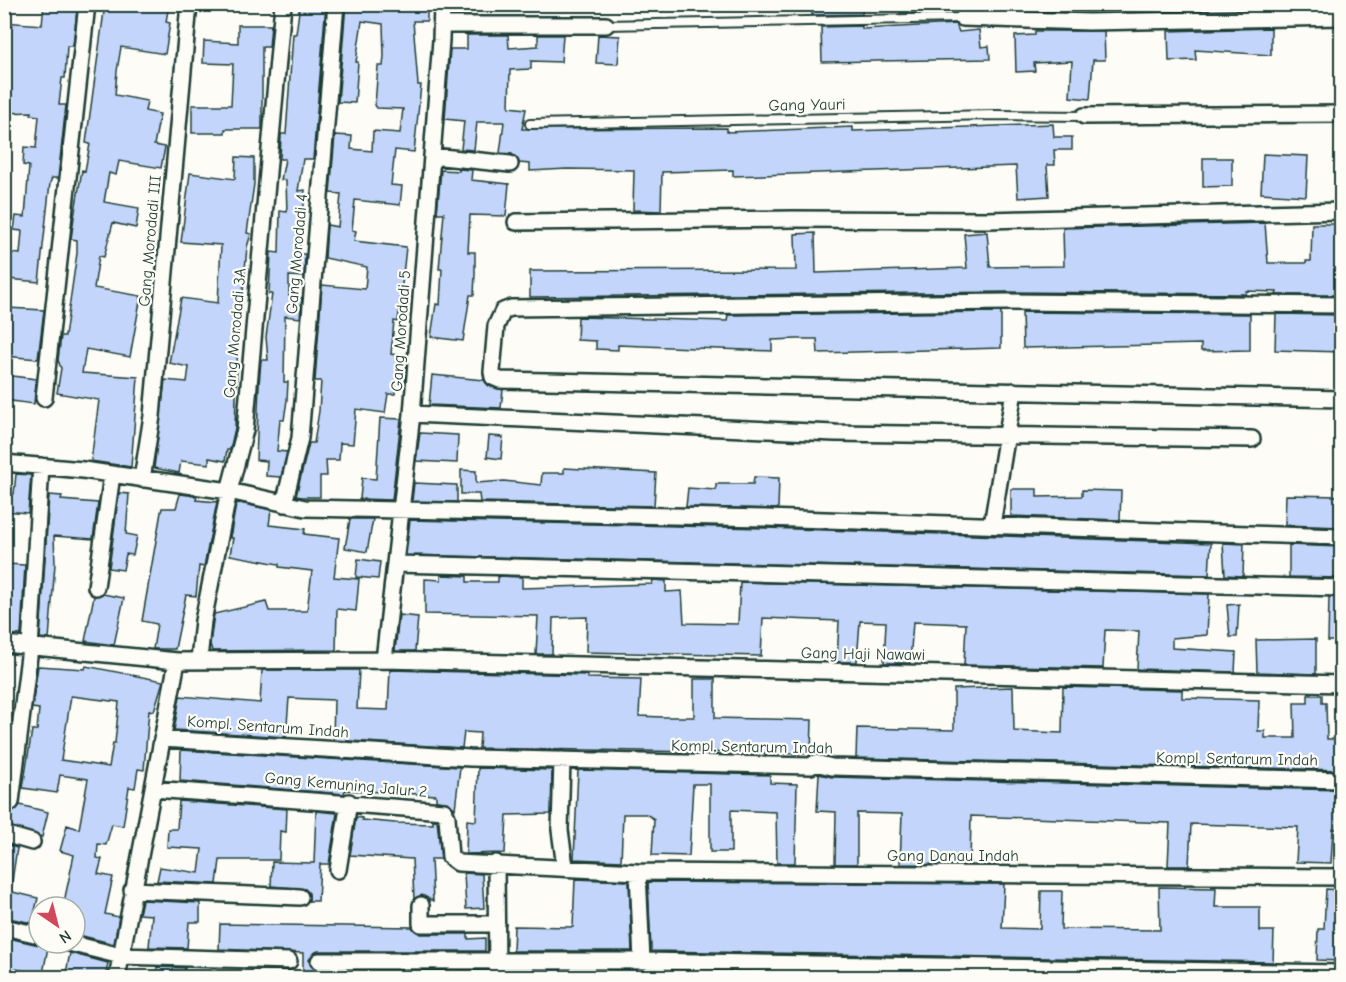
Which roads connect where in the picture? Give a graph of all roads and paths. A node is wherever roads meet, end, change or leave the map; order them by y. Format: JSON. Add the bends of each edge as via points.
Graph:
{"nodes":[{"id":1,"x":87,"y":4,"type":"edge"},
{"id":2,"x":189,"y":4,"type":"edge"},
{"id":3,"x":283,"y":4,"type":"edge"},
{"id":4,"x":336,"y":4,"type":"edge"},
{"id":5,"x":442,"y":4,"type":"edge"},
{"id":6,"x":1341,"y":17,"type":"edge"},
{"id":7,"x":963,"y":18,"type":"joint"},
{"id":8,"x":441,"y":25,"type":"junction"},
{"id":9,"x":606,"y":25,"type":"joint"},
{"id":10,"x":1341,"y":114,"type":"edge"},
{"id":11,"x":1084,"y":116,"type":"joint"},
{"id":12,"x":530,"y":123,"type":"dead end"},
{"id":13,"x":432,"y":156,"type":"junction"},
{"id":14,"x":510,"y":164,"type":"dead end"},
{"id":15,"x":1341,"y":211,"type":"edge"},
{"id":16,"x":516,"y":222,"type":"dead end"},
{"id":17,"x":1341,"y":305,"type":"edge"},
{"id":18,"x":1014,"y":391,"type":"junction"},
{"id":19,"x":44,"y":398,"type":"dead end"},
{"id":20,"x":1341,"y":399,"type":"edge"},
{"id":21,"x":412,"y":414,"type":"junction"},
{"id":22,"x":1008,"y":434,"type":"junction"},
{"id":23,"x":1252,"y":439,"type":"dead end"},
{"id":24,"x":4,"y":463,"type":"edge"},
{"id":25,"x":41,"y":466,"type":"junction"},
{"id":26,"x":112,"y":475,"type":"junction"},
{"id":27,"x":142,"y":479,"type":"junction"},
{"id":28,"x":229,"y":491,"type":"junction"},
{"id":29,"x":284,"y":504,"type":"junction"},
{"id":30,"x":401,"y":510,"type":"junction"},
{"id":31,"x":992,"y":525,"type":"junction"},
{"id":32,"x":1341,"y":537,"type":"edge"},
{"id":33,"x":395,"y":564,"type":"junction"},
{"id":34,"x":96,"y":587,"type":"dead end"},
{"id":35,"x":1341,"y":588,"type":"edge"},
{"id":36,"x":4,"y":644,"type":"edge"},
{"id":37,"x":30,"y":648,"type":"junction"},
{"id":38,"x":199,"y":660,"type":"junction"},
{"id":39,"x":384,"y":660,"type":"junction"},
{"id":40,"x":177,"y":661,"type":"junction"},
{"id":41,"x":1341,"y":684,"type":"edge"},
{"id":42,"x":162,"y":739,"type":"junction"},
{"id":43,"x":562,"y":760,"type":"junction"},
{"id":44,"x":1341,"y":780,"type":"edge"},
{"id":45,"x":153,"y":789,"type":"junction"},
{"id":46,"x":11,"y":802,"type":"dead end"},
{"id":47,"x":349,"y":802,"type":"junction"},
{"id":48,"x":4,"y":834,"type":"edge"},
{"id":49,"x":32,"y":842,"type":"dead end"},
{"id":50,"x":496,"y":863,"type":"junction"},
{"id":51,"x":565,"y":867,"type":"junction"},
{"id":52,"x":338,"y":870,"type":"dead end"},
{"id":53,"x":638,"y":872,"type":"junction"},
{"id":54,"x":1341,"y":877,"type":"edge"},
{"id":55,"x":132,"y":890,"type":"junction"},
{"id":56,"x":300,"y":897,"type":"dead end"},
{"id":57,"x":421,"y":906,"type":"dead end"},
{"id":58,"x":497,"y":924,"type":"junction"},
{"id":59,"x":4,"y":927,"type":"edge"},
{"id":60,"x":27,"y":933,"type":"edge"},
{"id":61,"x":87,"y":948,"type":"edge"},
{"id":62,"x":121,"y":956,"type":"junction"},
{"id":63,"x":319,"y":960,"type":"dead end"},
{"id":64,"x":498,"y":960,"type":"junction"},
{"id":65,"x":289,"y":961,"type":"dead end"},
{"id":66,"x":642,"y":961,"type":"junction"},
{"id":67,"x":1341,"y":973,"type":"edge"},
{"id":68,"x":117,"y":978,"type":"edge"},
{"id":69,"x":497,"y":978,"type":"edge"}],
"edges":[{"from":1,"to":19,"type":"street"},
{"from":2,"to":27,"type":"street","name":"Gang Morodadi III","via":[[152,416]]},
{"from":3,"to":28,"type":"street","name":"Gang Morodadi 3A","via":[[244,430]]},
{"from":4,"to":29,"type":"street","name":"Gang Morodadi 4","via":[[300,438]]},
{"from":5,"to":8,"type":"street","name":"Gang Morodadi 5"},
{"from":6,"to":7,"type":"street","via":[[1089,22]]},
{"from":7,"to":9,"type":"lane"},
{"from":8,"to":9,"type":"street"},
{"from":8,"to":13,"type":"street","name":"Gang Morodadi 5"},
{"from":10,"to":11,"type":"street"},
{"from":11,"to":12,"type":"lane","name":"Gang Yauri"},
{"from":13,"to":14,"type":"street"},
{"from":13,"to":21,"type":"street","name":"Gang Morodadi 5"},
{"from":15,"to":16,"type":"street","via":[[988,220]]},
{"from":17,"to":18,"type":"street","via":[[1009,302],[511,308],[503,311],[497,321],[492,372],[500,380]]},
{"from":18,"to":20,"type":"street"},
{"from":18,"to":22,"type":"street"},
{"from":21,"to":22,"type":"street","via":[[835,433]]},
{"from":21,"to":30,"type":"street","name":"Gang Morodadi 5"},
{"from":22,"to":23,"type":"street"},
{"from":22,"to":31,"type":"street"},
{"from":24,"to":25,"type":"street"},
{"from":25,"to":26,"type":"street"},
{"from":25,"to":37,"type":"street"},
{"from":26,"to":27,"type":"street"},
{"from":26,"to":34,"type":"street"},
{"from":27,"to":28,"type":"street"},
{"from":28,"to":29,"type":"street"},
{"from":28,"to":38,"type":"street","name":"Gang Morodadi 3A"},
{"from":29,"to":30,"type":"street"},
{"from":30,"to":31,"type":"street"},
{"from":30,"to":33,"type":"street","name":"Gang Morodadi 5"},
{"from":31,"to":32,"type":"street"},
{"from":33,"to":35,"type":"street"},
{"from":33,"to":39,"type":"street","name":"Gang Morodadi 5"},
{"from":36,"to":37,"type":"street","name":"Gang Haji Nawawi"},
{"from":37,"to":40,"type":"street","name":"Gang Haji Nawawi"},
{"from":37,"to":46,"type":"street"},
{"from":38,"to":39,"type":"street","name":"Gang Haji Nawawi"},
{"from":38,"to":40,"type":"street","name":"Gang Haji Nawawi"},
{"from":39,"to":41,"type":"street","name":"Gang Haji Nawawi"},
{"from":40,"to":42,"type":"street"},
{"from":42,"to":43,"type":"street","name":"Kompl. Sentarum Indah"},
{"from":42,"to":45,"type":"street"},
{"from":43,"to":44,"type":"street","name":"Kompl. Sentarum Indah","via":[[811,766],[815,763],[832,767]]},
{"from":43,"to":51,"type":"street","via":[[560,830]]},
{"from":45,"to":47,"type":"street","name":"Gang Kemuning Jalur 2"},
{"from":45,"to":55,"type":"street"},
{"from":47,"to":50,"type":"street","name":"Gang Kemuning Jalur 2","via":[[444,811],[448,852],[453,861]]},
{"from":47,"to":52,"type":"street"},
{"from":48,"to":49,"type":"street"},
{"from":50,"to":51,"type":"street","name":"Gang Kemuning Jalur 2"},
{"from":50,"to":58,"type":"street"},
{"from":51,"to":53,"type":"street","name":"Gang Danau Indah"},
{"from":53,"to":54,"type":"street","name":"Gang Danau Indah"},
{"from":53,"to":66,"type":"street"},
{"from":55,"to":56,"type":"street"},
{"from":55,"to":62,"type":"street"},
{"from":57,"to":58,"type":"street","via":[[421,924]]},
{"from":58,"to":64,"type":"street"},
{"from":59,"to":60,"type":"street"},
{"from":61,"to":62,"type":"street"},
{"from":62,"to":65,"type":"street"},
{"from":62,"to":68,"type":"street"},
{"from":63,"to":64,"type":"street"},
{"from":64,"to":66,"type":"street"},
{"from":64,"to":69,"type":"street"},
{"from":66,"to":67,"type":"street"}]}
